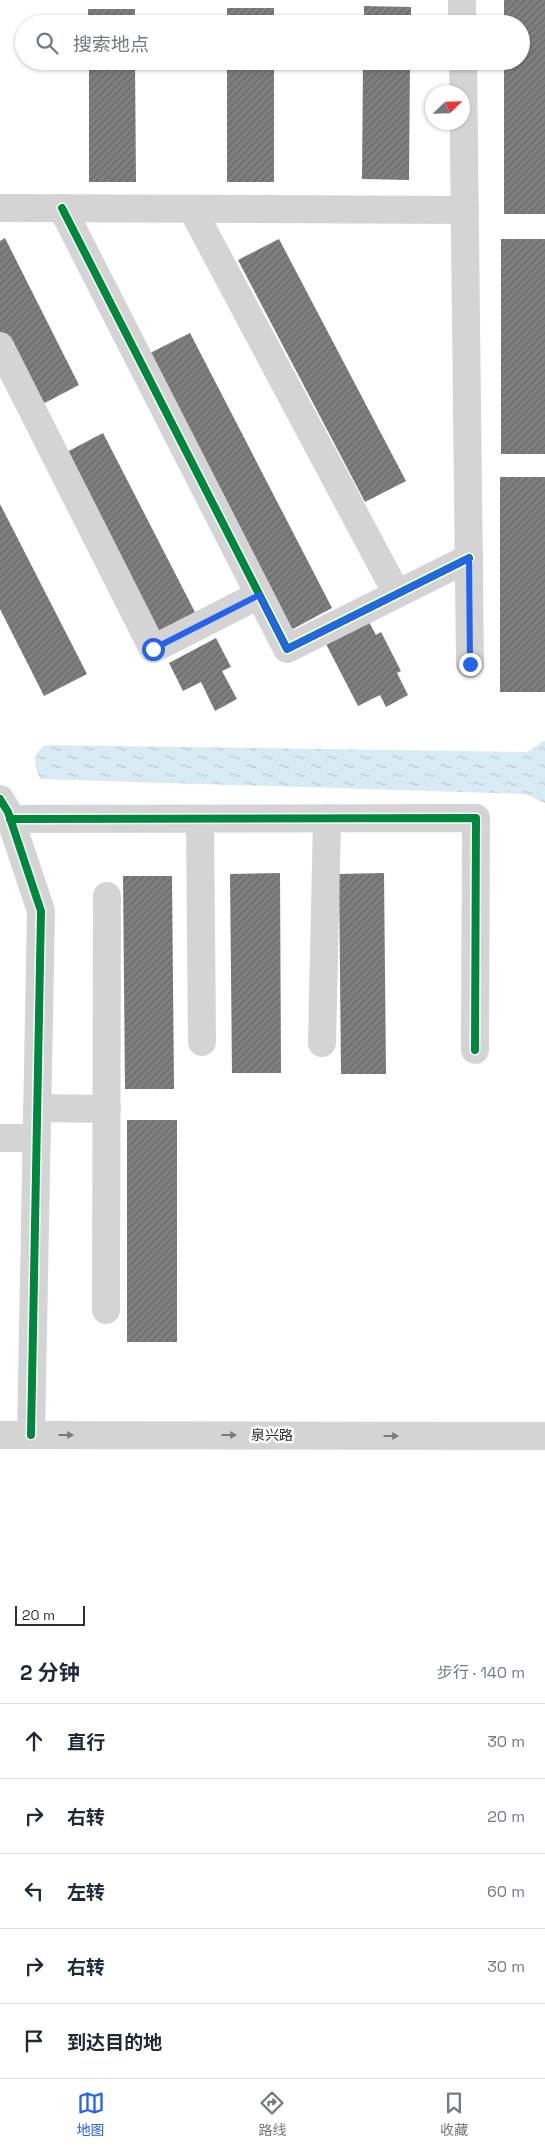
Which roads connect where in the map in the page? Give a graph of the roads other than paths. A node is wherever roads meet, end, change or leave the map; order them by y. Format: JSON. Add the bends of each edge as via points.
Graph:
{"nodes":[{"id":1,"x":462,"y":0,"type":"edge"},
{"id":2,"x":462,"y":15,"type":"edge"},
{"id":3,"x":463,"y":70,"type":"edge"},
{"id":4,"x":0,"y":208,"type":"edge"},
{"id":5,"x":62,"y":208,"type":"junction"},
{"id":6,"x":192,"y":209,"type":"junction"},
{"id":7,"x":465,"y":210,"type":"junction"},
{"id":8,"x":0,"y":346,"type":"edge"},
{"id":9,"x":469,"y":558,"type":"junction"},
{"id":10,"x":397,"y":594,"type":"junction"},
{"id":11,"x":259,"y":595,"type":"junction"},
{"id":12,"x":470,"y":664,"type":"dead end"},
{"id":13,"x":5,"y":809,"type":"edge"},
{"id":14,"x":327,"y":818,"type":"junction"},
{"id":15,"x":200,"y":819,"type":"junction"},
{"id":16,"x":107,"y":896,"type":"dead end"},
{"id":17,"x":202,"y":1042,"type":"dead end"},
{"id":18,"x":322,"y":1043,"type":"dead end"},
{"id":19,"x":475,"y":1050,"type":"dead end"},
{"id":20,"x":37,"y":1108,"type":"junction"},
{"id":21,"x":107,"y":1109,"type":"junction"},
{"id":22,"x":0,"y":1138,"type":"edge"},
{"id":23,"x":36,"y":1138,"type":"junction"},
{"id":24,"x":106,"y":1310,"type":"dead end"},
{"id":25,"x":0,"y":1417,"type":"edge"},
{"id":26,"x":545,"y":1417,"type":"edge"},
{"id":27,"x":32,"y":1426,"type":"junction"},
{"id":28,"x":0,"y":1435,"type":"edge"},
{"id":29,"x":545,"y":1436,"type":"edge"}],
"edges":[{"from":1,"to":2,"type":"street"},
{"from":3,"to":7,"type":"street"},
{"from":4,"to":5,"type":"street"},
{"from":5,"to":6,"type":"street"},
{"from":5,"to":11,"type":"street"},
{"from":6,"to":7,"type":"street"},
{"from":6,"to":10,"type":"street"},
{"from":7,"to":9,"type":"street"},
{"from":8,"to":11,"type":"street","via":[[153,649]]},
{"from":9,"to":10,"type":"street"},
{"from":9,"to":12,"type":"street"},
{"from":10,"to":11,"type":"street","via":[[287,649]]},
{"from":13,"to":15,"type":"street"},
{"from":13,"to":20,"type":"street","via":[[41,912]]},
{"from":14,"to":15,"type":"street"},
{"from":14,"to":18,"type":"street"},
{"from":14,"to":19,"type":"street","via":[[476,818]]},
{"from":15,"to":17,"type":"street"},
{"from":16,"to":21,"type":"street"},
{"from":20,"to":21,"type":"street"},
{"from":20,"to":23,"type":"street"},
{"from":21,"to":24,"type":"street"},
{"from":22,"to":23,"type":"street"},
{"from":23,"to":27,"type":"street"},
{"from":25,"to":27,"type":"street","name":"泉兴路"},
{"from":26,"to":27,"type":"street","name":"泉兴路"},
{"from":27,"to":28,"type":"street","name":"泉兴路"},
{"from":27,"to":29,"type":"street","name":"泉兴路","one_way":true}]}
